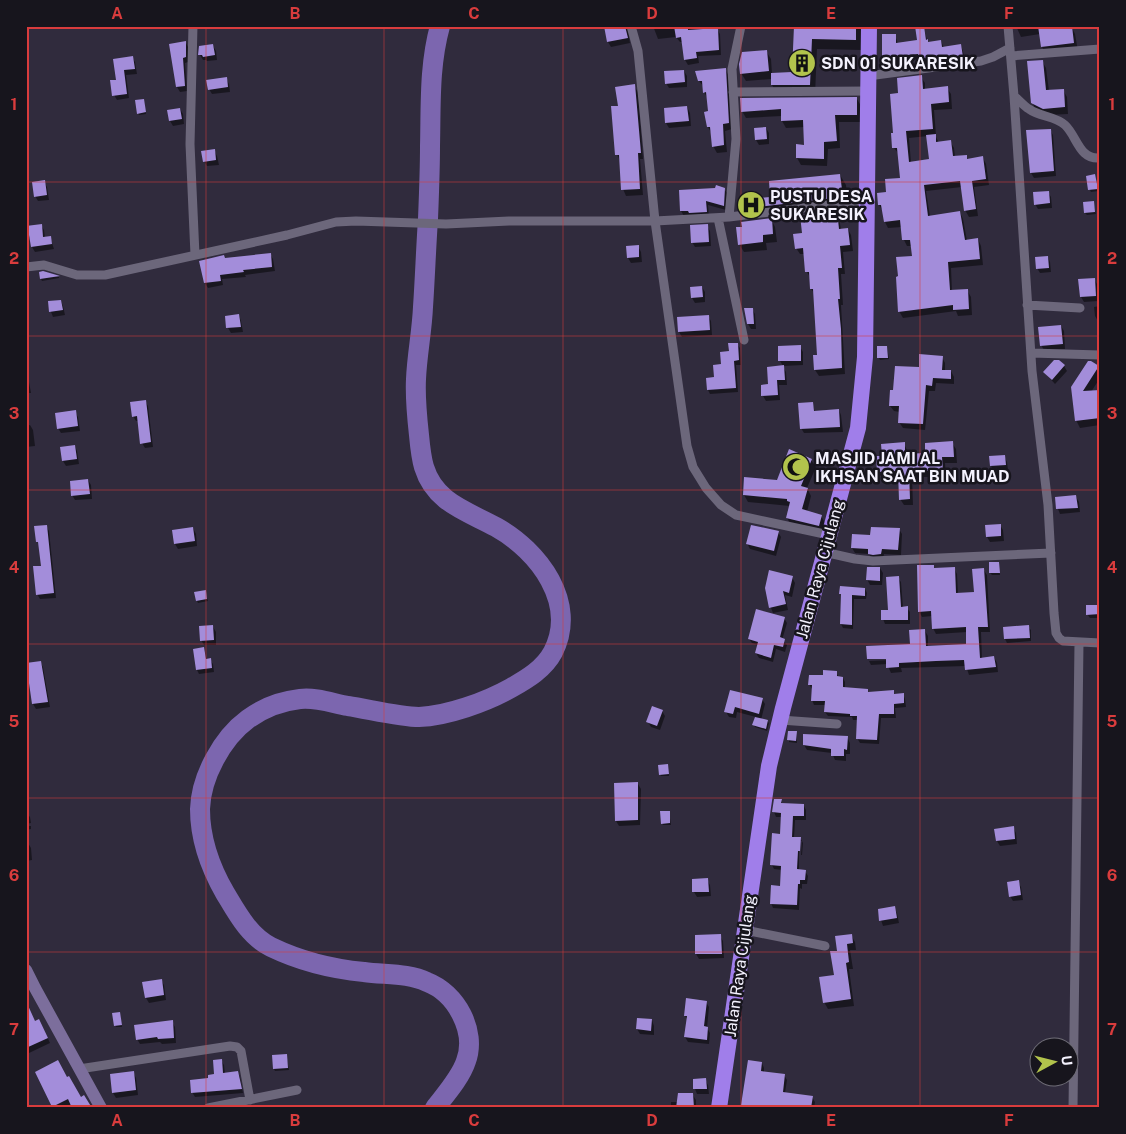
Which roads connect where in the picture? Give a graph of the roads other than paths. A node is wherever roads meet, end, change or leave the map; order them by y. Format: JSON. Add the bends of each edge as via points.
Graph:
{"nodes":[{"id":1,"x":193,"y":26,"type":"edge"},
{"id":2,"x":631,"y":26,"type":"edge"},
{"id":3,"x":741,"y":26,"type":"edge"},
{"id":4,"x":869,"y":26,"type":"edge"},
{"id":5,"x":1008,"y":26,"type":"edge"},
{"id":6,"x":1100,"y":49,"type":"edge"},
{"id":7,"x":1011,"y":52,"type":"junction"},
{"id":8,"x":868,"y":83,"type":"junction"},
{"id":9,"x":734,"y":92,"type":"junction"},
{"id":10,"x":1014,"y":96,"type":"junction"},
{"id":11,"x":1100,"y":158,"type":"edge"},
{"id":12,"x":868,"y":200,"type":"junction"},
{"id":13,"x":729,"y":217,"type":"junction"},
{"id":14,"x":718,"y":218,"type":"junction"},
{"id":15,"x":655,"y":221,"type":"junction"},
{"id":16,"x":195,"y":255,"type":"junction"},
{"id":17,"x":26,"y":267,"type":"edge"},
{"id":18,"x":1027,"y":306,"type":"junction"},
{"id":19,"x":1080,"y":308,"type":"dead end"},
{"id":20,"x":744,"y":340,"type":"dead end"},
{"id":21,"x":1031,"y":353,"type":"junction"},
{"id":22,"x":1100,"y":356,"type":"edge"},
{"id":23,"x":829,"y":535,"type":"junction"},
{"id":24,"x":824,"y":552,"type":"junction"},
{"id":25,"x":1051,"y":553,"type":"junction"},
{"id":26,"x":1079,"y":643,"type":"junction"},
{"id":27,"x":1100,"y":643,"type":"edge"},
{"id":28,"x":780,"y":720,"type":"junction"},
{"id":29,"x":837,"y":724,"type":"dead end"},
{"id":30,"x":745,"y":930,"type":"junction"},
{"id":31,"x":825,"y":946,"type":"dead end"},
{"id":32,"x":26,"y":970,"type":"edge"},
{"id":33,"x":79,"y":1069,"type":"junction"},
{"id":34,"x":298,"y":1090,"type":"dead end"},
{"id":35,"x":250,"y":1100,"type":"junction"},
{"id":36,"x":101,"y":1108,"type":"edge"},
{"id":37,"x":209,"y":1108,"type":"edge"},
{"id":38,"x":719,"y":1108,"type":"edge"},
{"id":39,"x":1072,"y":1108,"type":"edge"}],
"edges":[{"from":1,"to":16,"type":"street","via":[[190,144]]},
{"from":2,"to":15,"type":"street","via":[[638,51]]},
{"from":3,"to":9,"type":"street","via":[[732,69]]},
{"from":4,"to":8,"type":"highway","name":"Jalan Raya Cijulang"},
{"from":5,"to":7,"type":"street"},
{"from":6,"to":7,"type":"street"},
{"from":7,"to":8,"type":"street"},
{"from":7,"to":10,"type":"street"},
{"from":8,"to":9,"type":"street"},
{"from":8,"to":12,"type":"highway","name":"Jalan Raya Cijulang"},
{"from":9,"to":13,"type":"street","via":[[736,139]]},
{"from":10,"to":11,"type":"street","via":[[1029,110],[1063,123],[1085,154]]},
{"from":10,"to":18,"type":"street"},
{"from":12,"to":13,"type":"street"},
{"from":12,"to":23,"type":"highway","name":"Jalan Raya Cijulang","via":[[864,379],[858,428]]},
{"from":13,"to":14,"type":"street"},
{"from":14,"to":15,"type":"street"},
{"from":14,"to":20,"type":"street"},
{"from":15,"to":16,"type":"street","via":[[336,222]]},
{"from":15,"to":23,"type":"street","via":[[687,446],[693,467],[721,505],[736,515]]},
{"from":16,"to":17,"type":"street","via":[[105,275],[77,275],[44,265]]},
{"from":18,"to":19,"type":"street"},
{"from":18,"to":21,"type":"street"},
{"from":21,"to":22,"type":"street"},
{"from":21,"to":25,"type":"street"},
{"from":23,"to":24,"type":"highway","name":"Jalan Raya Cijulang"},
{"from":24,"to":25,"type":"street","via":[[873,561]]},
{"from":24,"to":28,"type":"highway","name":"Jalan Raya Cijulang"},
{"from":25,"to":26,"type":"street","via":[[1056,633],[1063,641]]},
{"from":26,"to":27,"type":"street"},
{"from":26,"to":39,"type":"street"},
{"from":28,"to":29,"type":"street"},
{"from":28,"to":30,"type":"highway","name":"Jalan Raya Cijulang","via":[[763,799]]},
{"from":30,"to":31,"type":"street"},
{"from":30,"to":38,"type":"highway","name":"Jalan Raya Cijulang"},
{"from":32,"to":33,"type":"street"},
{"from":33,"to":35,"type":"street","via":[[237,1047],[242,1051]]},
{"from":33,"to":36,"type":"street"},
{"from":34,"to":35,"type":"street"},
{"from":35,"to":37,"type":"street"}]}
